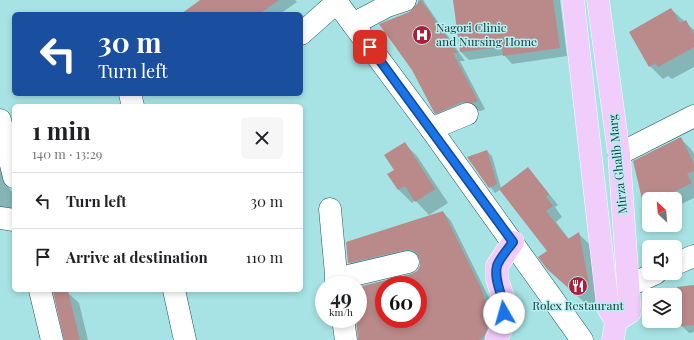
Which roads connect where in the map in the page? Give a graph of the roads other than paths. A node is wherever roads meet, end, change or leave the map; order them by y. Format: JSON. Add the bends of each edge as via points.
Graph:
{"nodes":[{"id":1,"x":405,"y":0,"type":"edge"},
{"id":2,"x":573,"y":0,"type":"edge"},
{"id":3,"x":598,"y":0,"type":"edge"},
{"id":4,"x":336,"y":1,"type":"edge"},
{"id":5,"x":353,"y":24,"type":"junction"},
{"id":6,"x":303,"y":32,"type":"edge"},
{"id":7,"x":467,"y":114,"type":"dead end"},
{"id":8,"x":694,"y":116,"type":"edge"},
{"id":9,"x":0,"y":120,"type":"edge"},
{"id":10,"x":431,"y":129,"type":"junction"},
{"id":11,"x":618,"y":154,"type":"junction"},
{"id":12,"x":12,"y":169,"type":"edge"},
{"id":13,"x":330,"y":209,"type":"dead end"},
{"id":14,"x":0,"y":218,"type":"edge"},
{"id":15,"x":12,"y":220,"type":"edge"},
{"id":16,"x":513,"y":242,"type":"junction"},
{"id":17,"x":694,"y":256,"type":"edge"},
{"id":18,"x":682,"y":261,"type":"edge"},
{"id":19,"x":408,"y":262,"type":"dead end"},
{"id":20,"x":336,"y":276,"type":"edge"},
{"id":21,"x":358,"y":276,"type":"edge"},
{"id":22,"x":642,"y":280,"type":"edge"},
{"id":23,"x":628,"y":286,"type":"junction"},
{"id":24,"x":40,"y":292,"type":"edge"},
{"id":25,"x":174,"y":292,"type":"edge"},
{"id":26,"x":344,"y":328,"type":"edge"},
{"id":27,"x":615,"y":330,"type":"edge"},
{"id":28,"x":52,"y":340,"type":"edge"},
{"id":29,"x":185,"y":340,"type":"edge"},
{"id":30,"x":346,"y":340,"type":"edge"},
{"id":31,"x":496,"y":340,"type":"edge"},
{"id":32,"x":582,"y":340,"type":"edge"}],
"edges":[{"from":1,"to":5,"type":"street","via":[[387,6]]},
{"from":2,"to":27,"type":"main road","name":"Mirza Ghalib Marg","via":[[608,308]]},
{"from":3,"to":11,"type":"main road","name":"Mirza Ghalib Marg"},
{"from":4,"to":5,"type":"street"},
{"from":4,"to":6,"type":"street"},
{"from":5,"to":10,"type":"street"},
{"from":7,"to":10,"type":"street"},
{"from":8,"to":11,"type":"street"},
{"from":9,"to":12,"type":"street"},
{"from":10,"to":16,"type":"street"},
{"from":11,"to":23,"type":"main road","name":"Mirza Ghalib Marg"},
{"from":13,"to":20,"type":"street"},
{"from":14,"to":15,"type":"street"},
{"from":16,"to":31,"type":"main road","via":[[497,266],[497,279],[505,303],[504,323]]},
{"from":16,"to":32,"type":"street"},
{"from":17,"to":18,"type":"street"},
{"from":19,"to":21,"type":"street"},
{"from":22,"to":23,"type":"street"},
{"from":23,"to":27,"type":"main road","name":"Mirza Ghalib Marg","via":[[630,312]]},
{"from":24,"to":28,"type":"street"},
{"from":25,"to":29,"type":"street"},
{"from":26,"to":30,"type":"street"}]}
